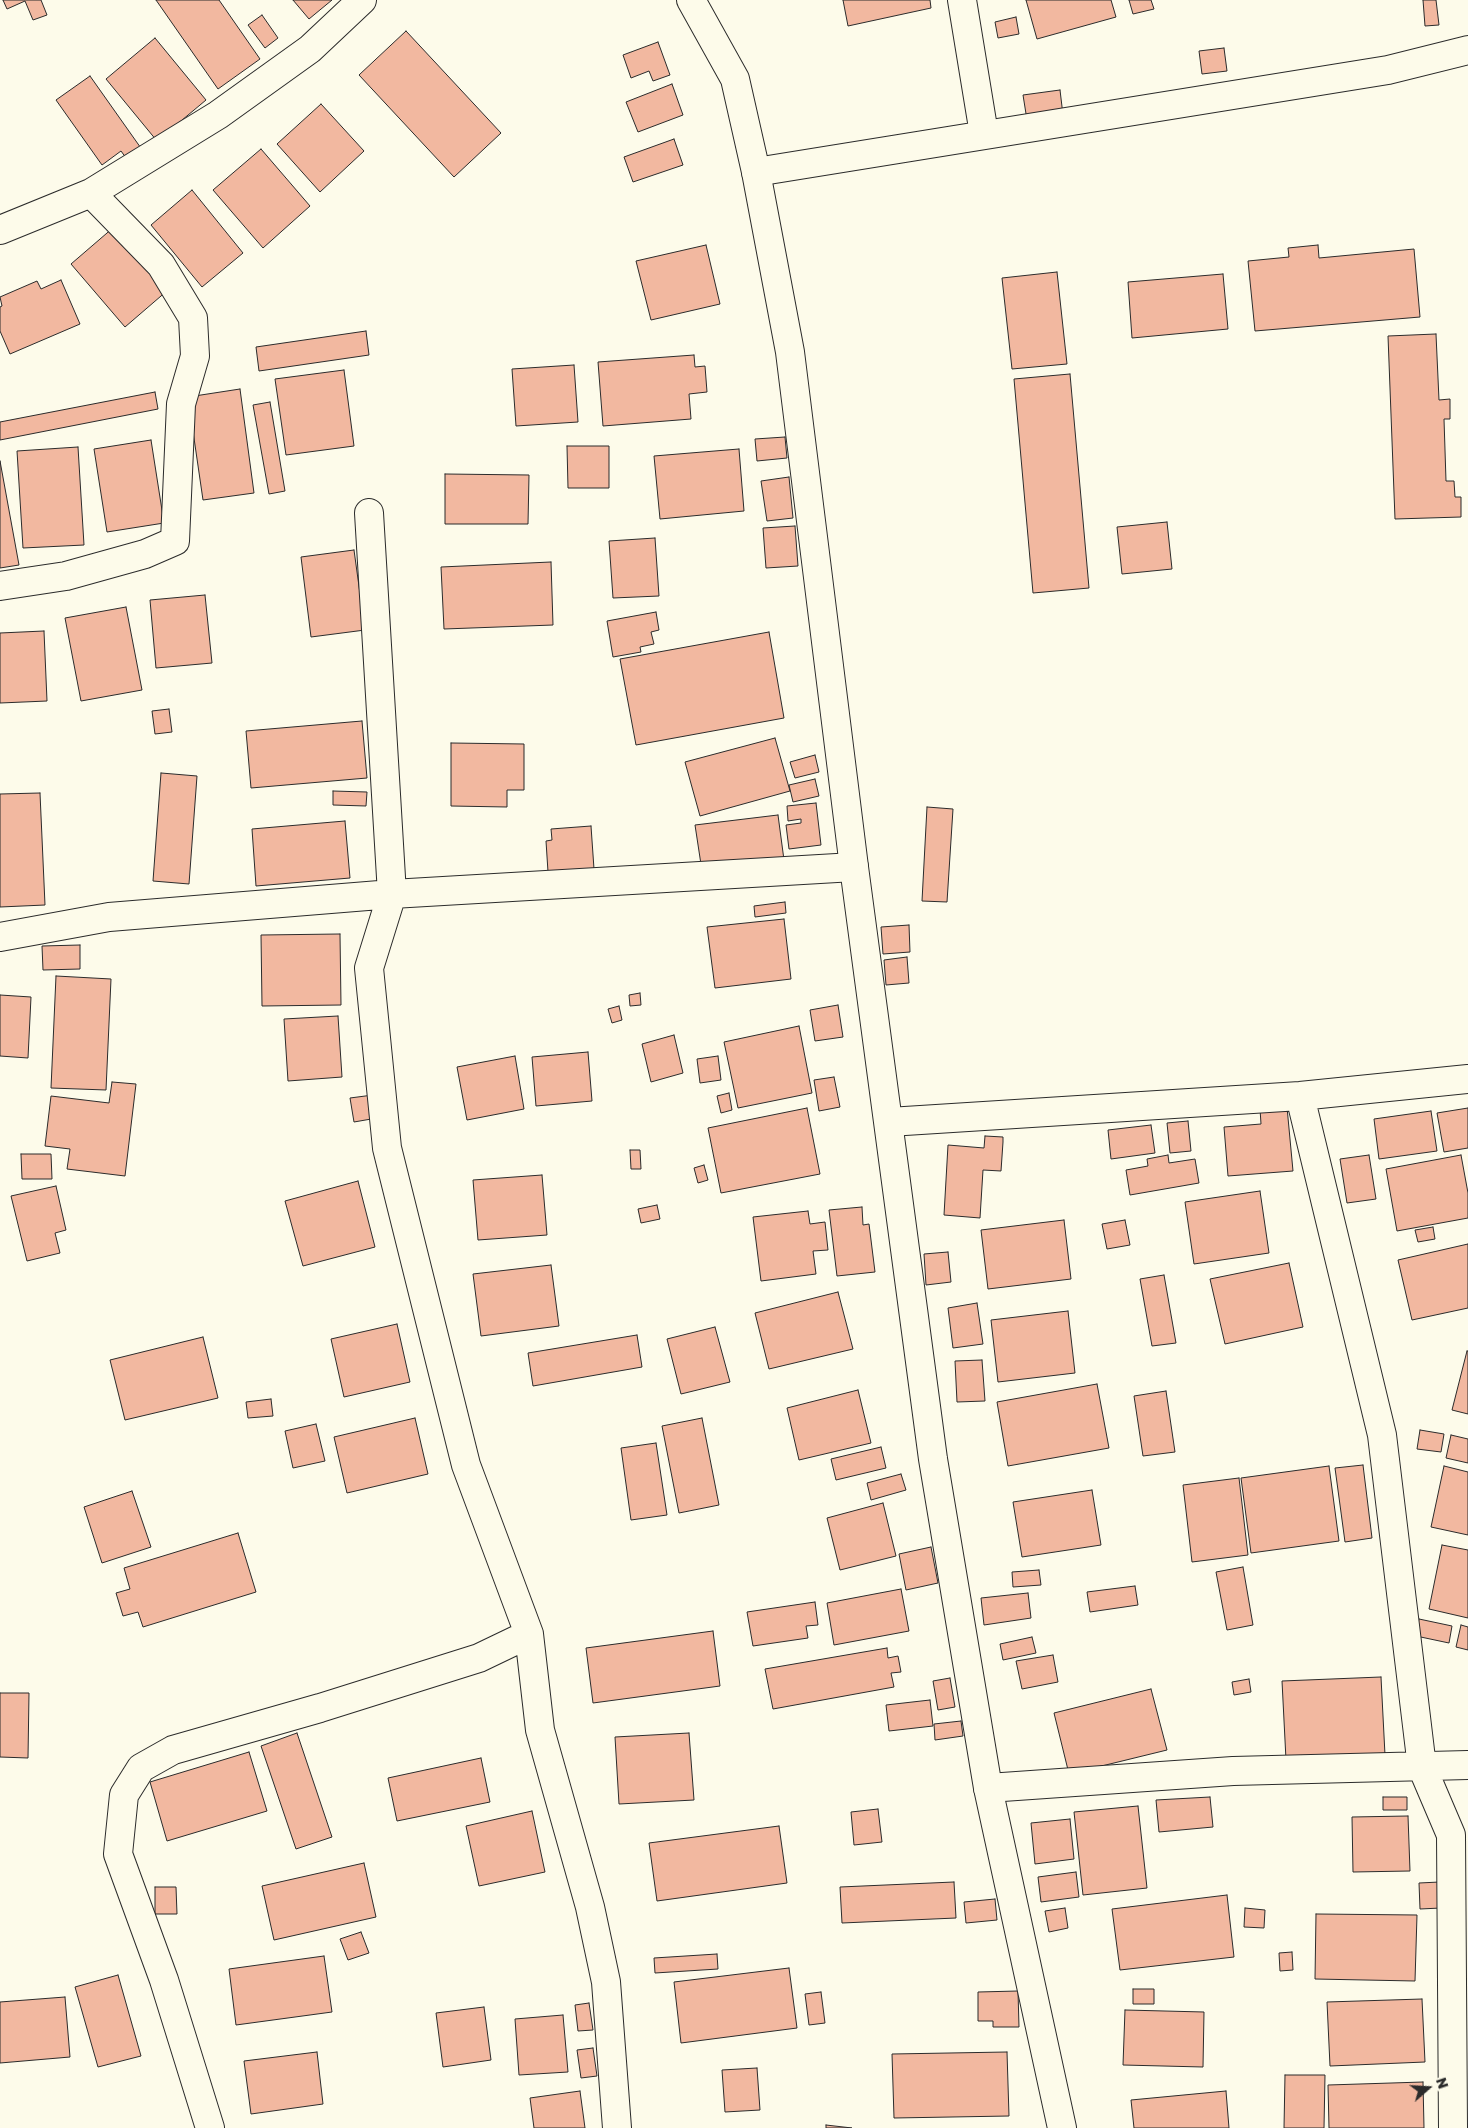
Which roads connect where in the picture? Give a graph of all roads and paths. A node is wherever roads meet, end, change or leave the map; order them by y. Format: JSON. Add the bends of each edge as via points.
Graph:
{"nodes":[{"id":1,"x":362,"y":0,"type":"edge"},
{"id":2,"x":691,"y":0,"type":"edge"},
{"id":3,"x":962,"y":0,"type":"edge"},
{"id":4,"x":1468,"y":50,"type":"edge"},
{"id":5,"x":984,"y":134,"type":"junction"},
{"id":6,"x":756,"y":172,"type":"junction"},
{"id":7,"x":91,"y":193,"type":"junction"},
{"id":8,"x":0,"y":230,"type":"edge"},
{"id":9,"x":368,"y":513,"type":"dead end"},
{"id":10,"x":0,"y":586,"type":"edge"},
{"id":11,"x":854,"y":867,"type":"junction"},
{"id":12,"x":392,"y":894,"type":"junction"},
{"id":13,"x":0,"y":937,"type":"edge"},
{"id":14,"x":1468,"y":1079,"type":"edge"},
{"id":15,"x":1300,"y":1096,"type":"junction"},
{"id":16,"x":889,"y":1122,"type":"junction"},
{"id":17,"x":530,"y":1634,"type":"junction"},
{"id":18,"x":1468,"y":1764,"type":"edge"},
{"id":19,"x":1422,"y":1767,"type":"junction"},
{"id":20,"x":988,"y":1788,"type":"junction"},
{"id":21,"x":210,"y":2128,"type":"edge"},
{"id":22,"x":617,"y":2128,"type":"edge"},
{"id":23,"x":1062,"y":2128,"type":"edge"},
{"id":24,"x":1453,"y":2128,"type":"edge"}],
"edges":[{"from":1,"to":7,"type":"street","via":[[310,49],[241,98]]},
{"from":2,"to":6,"type":"street","via":[[735,79]]},
{"from":3,"to":5,"type":"street"},
{"from":4,"to":5,"type":"street","via":[[1388,70]]},
{"from":5,"to":6,"type":"street"},
{"from":6,"to":11,"type":"street","via":[[790,352]]},
{"from":7,"to":8,"type":"street"},
{"from":7,"to":10,"type":"street","via":[[161,265],[193,318],[195,356],[181,404],[175,541],[145,554],[66,576]]},
{"from":9,"to":12,"type":"street"},
{"from":11,"to":12,"type":"street"},
{"from":11,"to":16,"type":"street"},
{"from":12,"to":13,"type":"street","via":[[108,917]]},
{"from":12,"to":17,"type":"street","via":[[369,968],[387,1148],[466,1465]]},
{"from":14,"to":15,"type":"street"},
{"from":15,"to":16,"type":"street"},
{"from":15,"to":19,"type":"street","via":[[1382,1435]]},
{"from":16,"to":20,"type":"street","via":[[933,1459]]},
{"from":17,"to":21,"type":"street","via":[[479,1658],[173,1750],[141,1768],[124,1796],[118,1854],[164,1980]]},
{"from":17,"to":22,"type":"street","via":[[540,1730],[590,1907],[606,1982]]},
{"from":18,"to":19,"type":"street"},
{"from":19,"to":20,"type":"street","via":[[1233,1771]]},
{"from":19,"to":24,"type":"street","via":[[1451,1835]]},
{"from":20,"to":23,"type":"street"}]}
